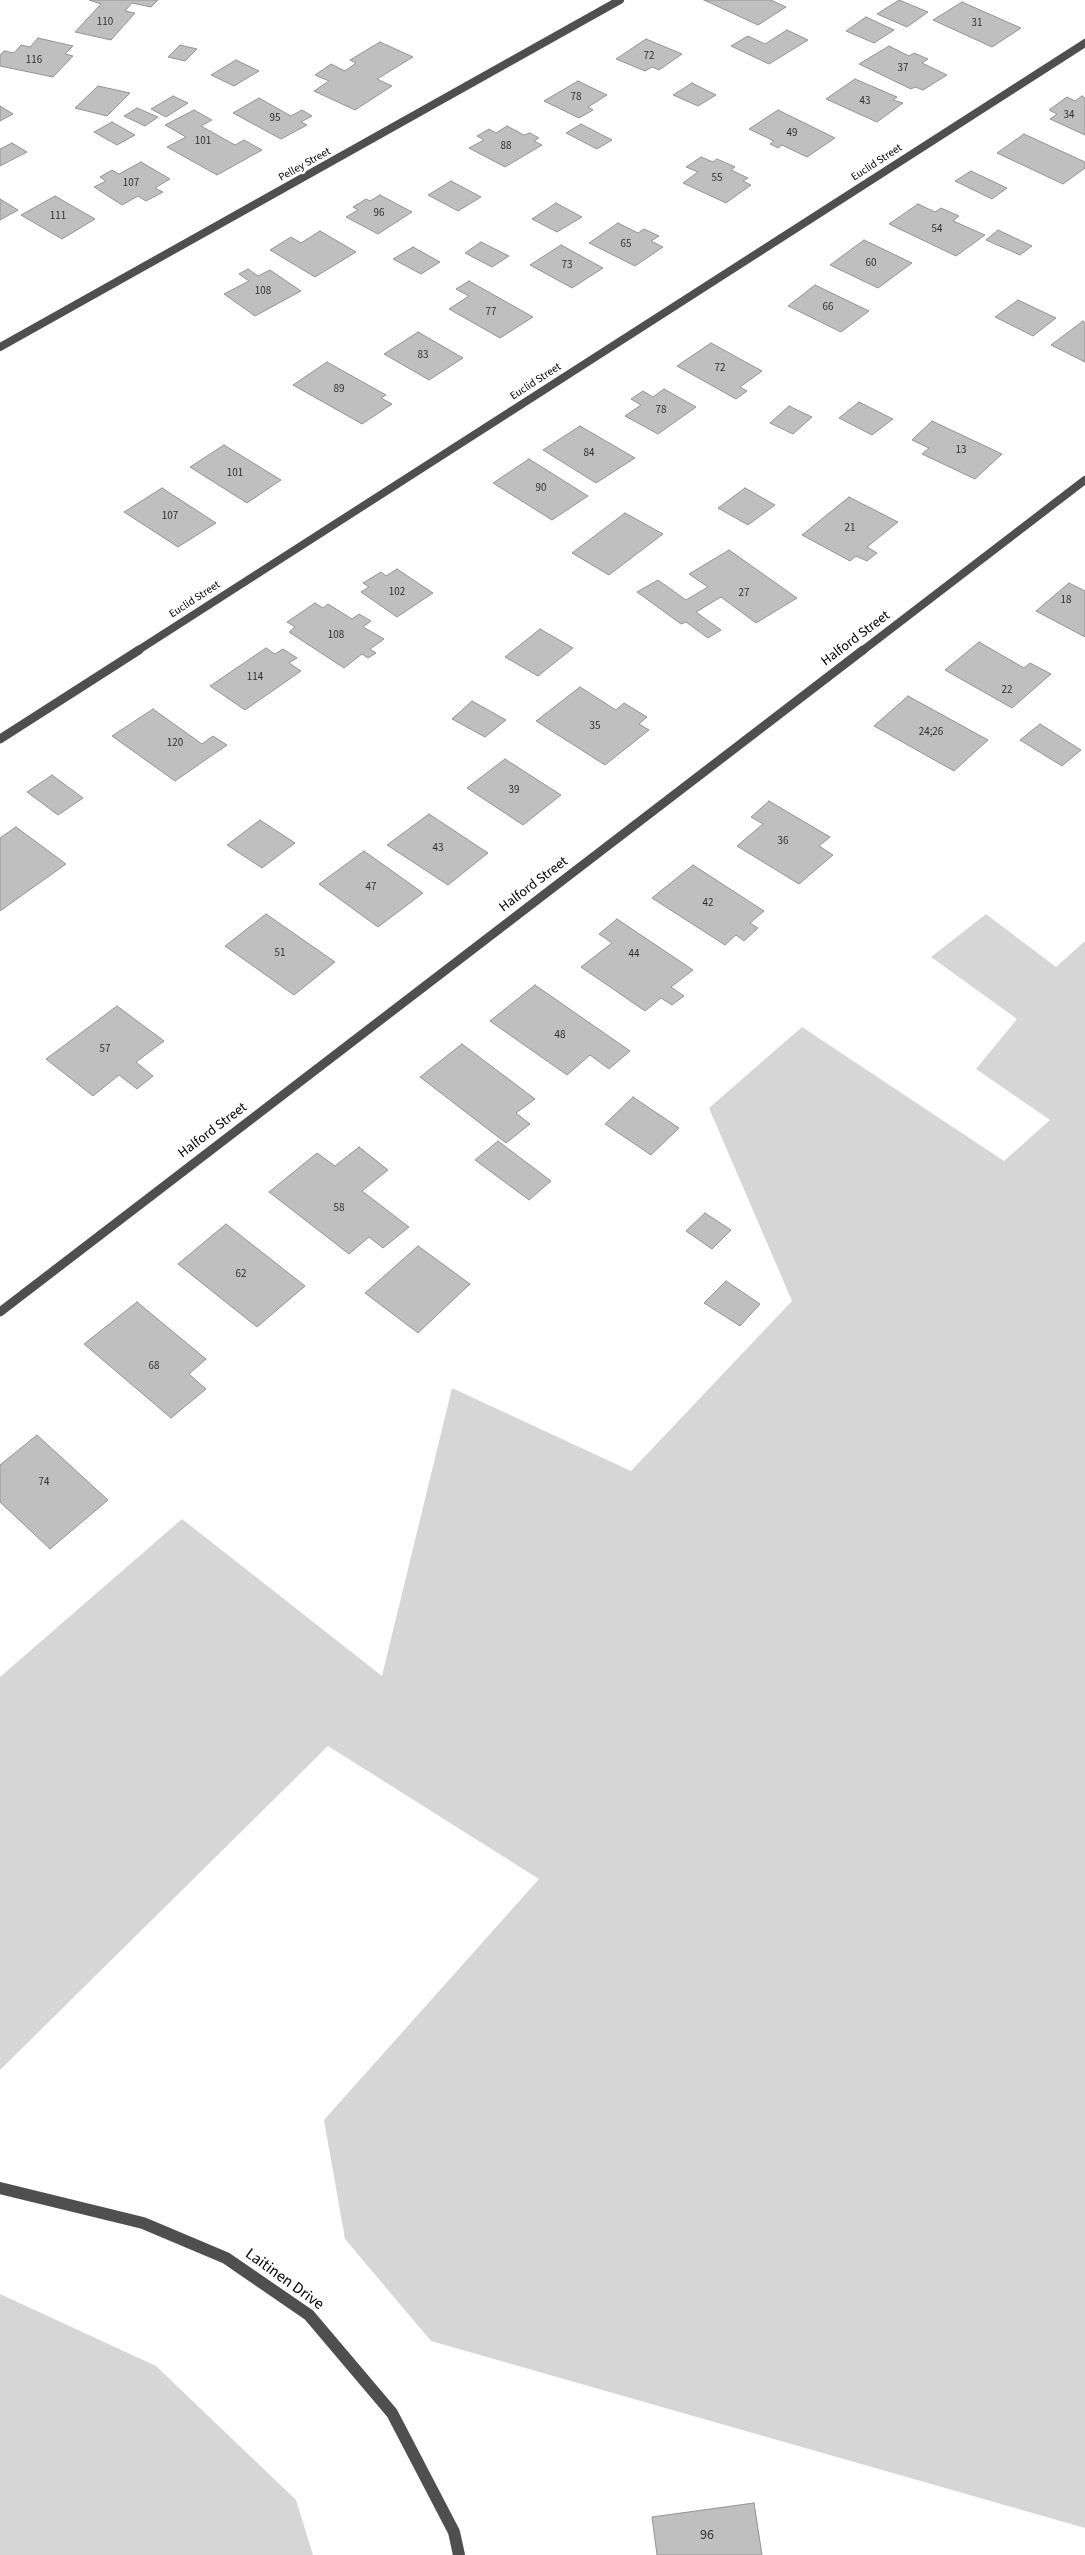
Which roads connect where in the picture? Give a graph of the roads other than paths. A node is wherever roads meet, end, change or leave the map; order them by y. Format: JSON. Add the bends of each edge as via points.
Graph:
{"nodes":[{"id":1,"x":620,"y":0,"type":"edge"},
{"id":2,"x":1085,"y":43,"type":"edge"},
{"id":3,"x":0,"y":347,"type":"edge"},
{"id":4,"x":1085,"y":480,"type":"edge"},
{"id":5,"x":0,"y":739,"type":"edge"},
{"id":6,"x":0,"y":1312,"type":"edge"},
{"id":7,"x":0,"y":2188,"type":"edge"},
{"id":8,"x":459,"y":2555,"type":"edge"}],
"edges":[{"from":1,"to":3,"type":"street","name":"Pelley Street"},
{"from":2,"to":5,"type":"street","name":"Euclid Street"},
{"from":4,"to":6,"type":"street","name":"Halford Street"},
{"from":7,"to":8,"type":"street","name":"Laitinen Drive","via":[[143,2224],[226,2258],[309,2315],[392,2413],[454,2532]]}]}
